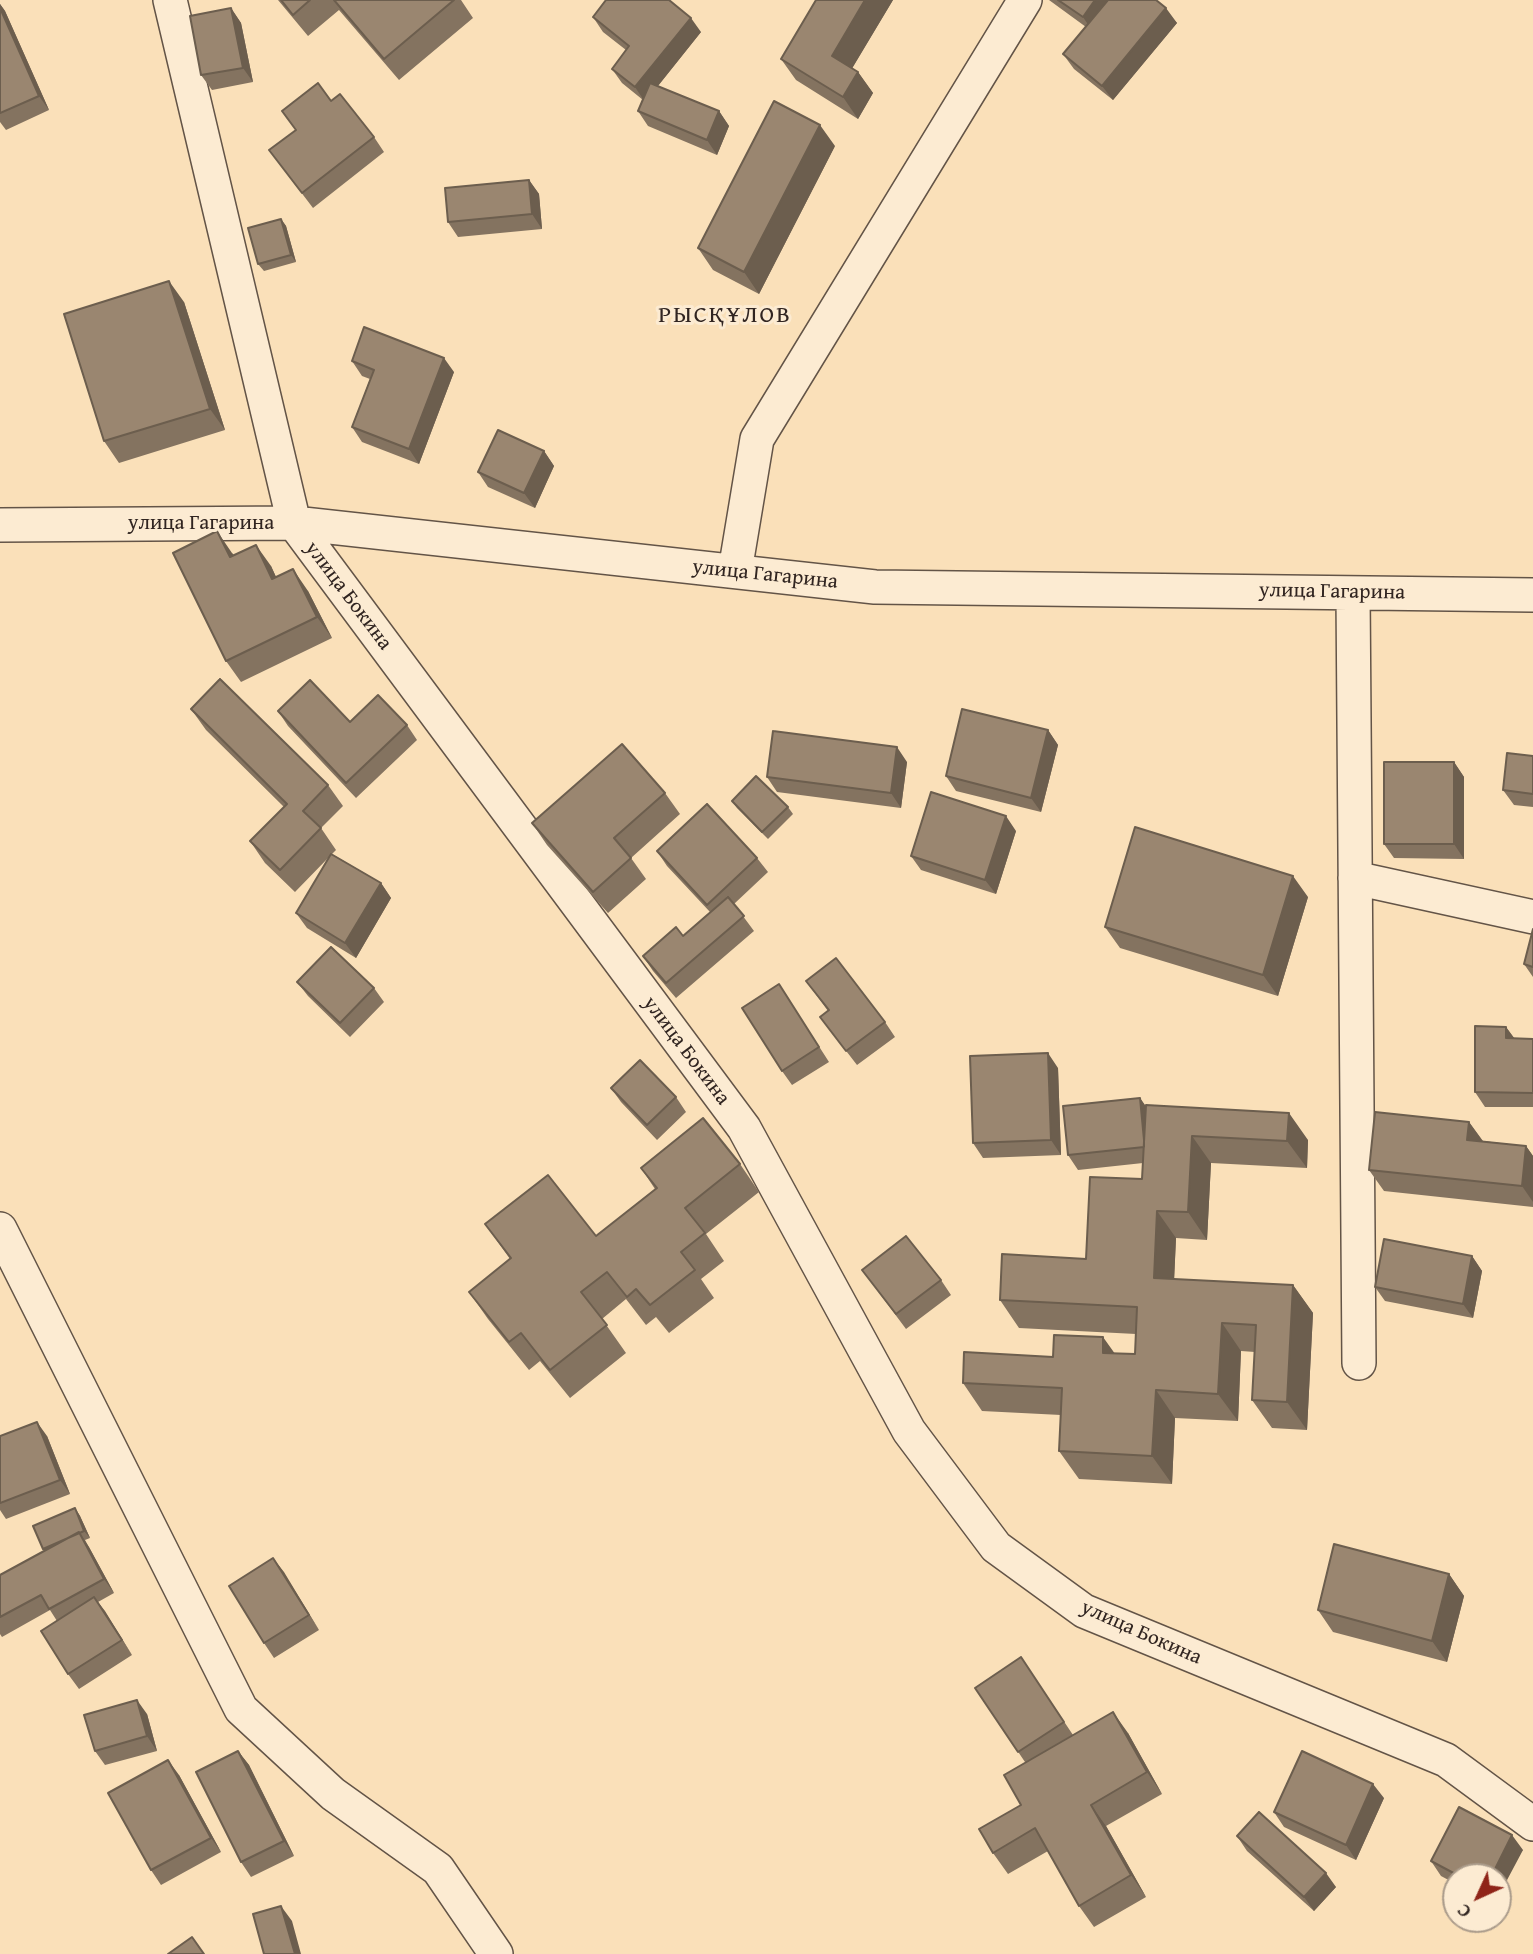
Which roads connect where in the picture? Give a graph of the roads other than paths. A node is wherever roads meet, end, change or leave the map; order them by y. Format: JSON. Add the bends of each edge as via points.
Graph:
{"nodes":[{"id":1,"x":170,"y":0,"type":"edge"},
{"id":2,"x":1025,"y":0,"type":"edge"},
{"id":3,"x":294,"y":523,"type":"junction"},
{"id":4,"x":0,"y":525,"type":"edge"},
{"id":5,"x":735,"y":571,"type":"junction"},
{"id":6,"x":1353,"y":593,"type":"junction"},
{"id":7,"x":1533,"y":595,"type":"edge"},
{"id":8,"x":1355,"y":878,"type":"junction"},
{"id":9,"x":1533,"y":918,"type":"edge"},
{"id":10,"x":0,"y":1230,"type":"edge"},
{"id":11,"x":1359,"y":1363,"type":"dead end"},
{"id":12,"x":1533,"y":1824,"type":"edge"},
{"id":13,"x":496,"y":1954,"type":"edge"}],
"edges":[{"from":1,"to":3,"type":"street","name":"улица Бокина"},
{"from":2,"to":5,"type":"street","via":[[757,439]]},
{"from":3,"to":4,"type":"street","name":"улица Гагарина"},
{"from":3,"to":5,"type":"street","name":"улица Гагарина"},
{"from":3,"to":12,"type":"street","name":"улица Бокина","via":[[744,1128],[909,1431],[996,1547],[1084,1611],[1446,1760]]},
{"from":5,"to":6,"type":"street","name":"улица Гагарина","via":[[875,587]]},
{"from":6,"to":7,"type":"street","name":"улица Гагарина"},
{"from":6,"to":8,"type":"street"},
{"from":8,"to":9,"type":"street"},
{"from":8,"to":11,"type":"street"},
{"from":10,"to":13,"type":"street","via":[[241,1709],[333,1794],[438,1869]]}]}
